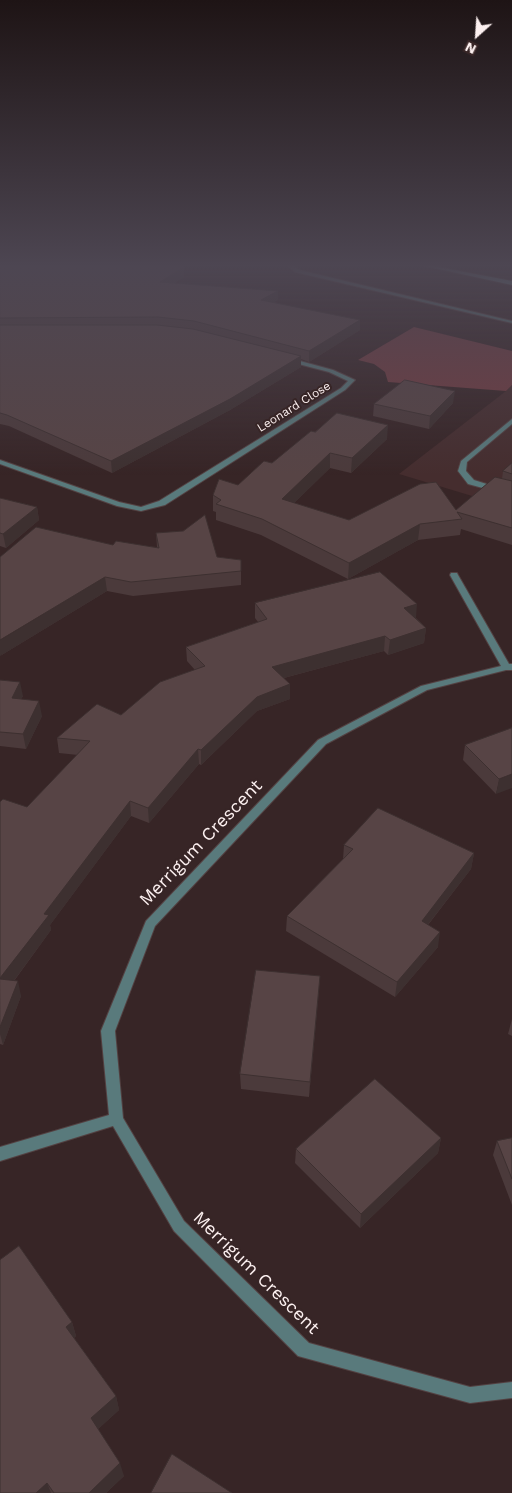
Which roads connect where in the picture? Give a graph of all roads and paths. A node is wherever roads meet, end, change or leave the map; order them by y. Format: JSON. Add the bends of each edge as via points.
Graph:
{"nodes":[{"id":1,"x":286,"y":359,"type":"edge"},
{"id":2,"x":512,"y":421,"type":"edge"},
{"id":3,"x":0,"y":462,"type":"edge"},
{"id":4,"x":512,"y":494,"type":"edge"},
{"id":5,"x":454,"y":575,"type":"dead end"},
{"id":6,"x":509,"y":667,"type":"edge"},
{"id":7,"x":116,"y":1119,"type":"junction"},
{"id":8,"x":0,"y":1154,"type":"edge"},
{"id":9,"x":512,"y":1390,"type":"edge"}],
"edges":[{"from":1,"to":3,"type":"street","name":"Leonard Close","via":[[331,370],[352,380],[343,389],[162,503],[141,509],[117,504]]},
{"from":2,"to":4,"type":"street","via":[[464,461],[462,471],[471,482]]},
{"from":5,"to":6,"type":"street"},
{"from":6,"to":7,"type":"street","name":"Merrigum Crescent","via":[[424,688],[322,742],[150,924],[108,1031]]},
{"from":7,"to":8,"type":"street"},
{"from":7,"to":9,"type":"street","name":"Merrigum Crescent","via":[[179,1226],[304,1350],[470,1395]]}]}
